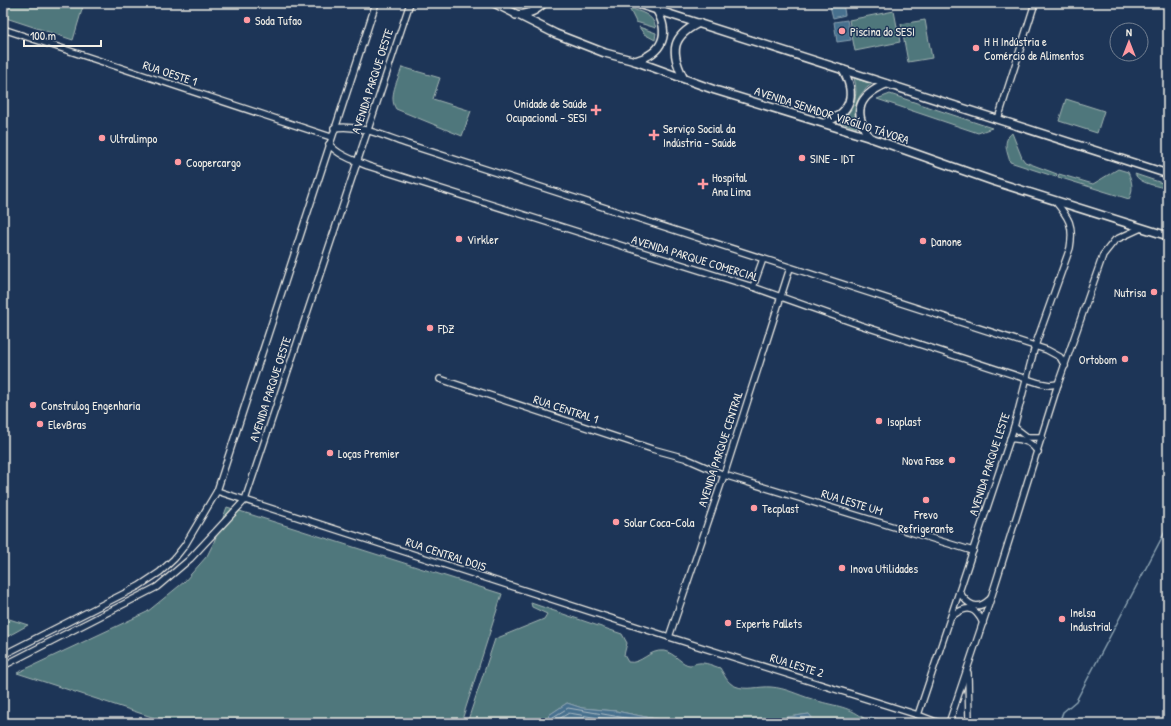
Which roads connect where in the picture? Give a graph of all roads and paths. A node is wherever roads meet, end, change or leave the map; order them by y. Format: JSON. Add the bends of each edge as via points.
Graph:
{"nodes":[{"id":1,"x":376,"y":3,"type":"edge"},
{"id":2,"x":410,"y":3,"type":"edge"},
{"id":3,"x":494,"y":3,"type":"edge"},
{"id":4,"x":544,"y":3,"type":"edge"},
{"id":5,"x":635,"y":3,"type":"edge"},
{"id":6,"x":1035,"y":3,"type":"edge"},
{"id":7,"x":656,"y":9,"type":"junction"},
{"id":8,"x":516,"y":16,"type":"junction"},
{"id":9,"x":699,"y":23,"type":"junction"},
{"id":10,"x":3,"y":29,"type":"edge"},
{"id":11,"x":635,"y":61,"type":"junction"},
{"id":12,"x":843,"y":70,"type":"junction"},
{"id":13,"x":683,"y":77,"type":"junction"},
{"id":14,"x":886,"y":84,"type":"junction"},
{"id":15,"x":998,"y":119,"type":"junction"},
{"id":16,"x":824,"y":123,"type":"junction"},
{"id":17,"x":334,"y":128,"type":"junction"},
{"id":18,"x":367,"y":130,"type":"junction"},
{"id":19,"x":331,"y":137,"type":"junction"},
{"id":20,"x":871,"y":138,"type":"junction"},
{"id":21,"x":329,"y":144,"type":"junction"},
{"id":22,"x":357,"y":162,"type":"junction"},
{"id":23,"x":1168,"y":174,"type":"edge"},
{"id":24,"x":1054,"y":200,"type":"junction"},
{"id":25,"x":1141,"y":228,"type":"junction"},
{"id":26,"x":1168,"y":236,"type":"edge"},
{"id":27,"x":763,"y":259,"type":"junction"},
{"id":28,"x":790,"y":268,"type":"junction"},
{"id":29,"x":754,"y":287,"type":"junction"},
{"id":30,"x":780,"y":296,"type":"junction"},
{"id":31,"x":1035,"y":346,"type":"junction"},
{"id":32,"x":1065,"y":366,"type":"junction"},
{"id":33,"x":1026,"y":378,"type":"junction"},
{"id":34,"x":440,"y":379,"type":"dead end"},
{"id":35,"x":1058,"y":384,"type":"junction"},
{"id":36,"x":1014,"y":428,"type":"junction"},
{"id":37,"x":1042,"y":437,"type":"junction"},
{"id":38,"x":1010,"y":439,"type":"junction"},
{"id":39,"x":1038,"y":452,"type":"junction"},
{"id":40,"x":724,"y":475,"type":"junction"},
{"id":41,"x":216,"y":491,"type":"junction"},
{"id":42,"x":245,"y":500,"type":"junction"},
{"id":43,"x":973,"y":551,"type":"junction"},
{"id":44,"x":960,"y":593,"type":"junction"},
{"id":45,"x":991,"y":598,"type":"junction"},
{"id":46,"x":952,"y":616,"type":"junction"},
{"id":47,"x":983,"y":623,"type":"junction"},
{"id":48,"x":669,"y":637,"type":"junction"},
{"id":49,"x":3,"y":655,"type":"edge"},
{"id":50,"x":3,"y":666,"type":"edge"},
{"id":51,"x":968,"y":668,"type":"junction"},
{"id":52,"x":918,"y":715,"type":"junction"},
{"id":53,"x":939,"y":723,"type":"edge"},
{"id":54,"x":949,"y":723,"type":"edge"},
{"id":55,"x":969,"y":723,"type":"edge"}],
"edges":[{"from":1,"to":17,"type":"street","name":"AVENIDA PARQUE OESTE"},
{"from":2,"to":18,"type":"street","name":"AVENIDA PARQUE OESTE"},
{"from":3,"to":8,"type":"main road","name":"AVENIDA SENADOR VIRGÍLIO TÁVORA"},
{"from":4,"to":8,"type":"main road","via":[[537,10]]},
{"from":5,"to":7,"type":"main road"},
{"from":6,"to":15,"type":"street"},
{"from":7,"to":9,"type":"main road"},
{"from":7,"to":11,"type":"main road","via":[[663,22],[662,40],[652,54]]},
{"from":8,"to":11,"type":"main road","name":"AVENIDA SENADOR VIRGÍLIO TÁVORA","via":[[605,53]]},
{"from":9,"to":12,"type":"main road"},
{"from":9,"to":13,"type":"main road","via":[[684,32],[676,44],[675,57]]},
{"from":10,"to":19,"type":"street","name":"RUA OESTE 1"},
{"from":11,"to":13,"type":"main road","name":"AVENIDA SENADOR VIRGÍLIO TÁVORA"},
{"from":12,"to":14,"type":"main road"},
{"from":12,"to":16,"type":"main road","via":[[851,85],[849,102],[841,115]]},
{"from":13,"to":16,"type":"main road","name":"AVENIDA SENADOR VIRGÍLIO TÁVORA","via":[[715,90]]},
{"from":14,"to":15,"type":"main road"},
{"from":14,"to":20,"type":"main road","via":[[868,93],[861,104],[859,116]]},
{"from":15,"to":23,"type":"main road"},
{"from":16,"to":20,"type":"main road","name":"AVENIDA SENADOR VIRGÍLIO TÁVORA"},
{"from":17,"to":18,"type":"street","name":"AVENIDA PARQUE COMERCIAL"},
{"from":17,"to":19,"type":"street","name":"AVENIDA PARQUE OESTE"},
{"from":18,"to":22,"type":"street","name":"AVENIDA PARQUE OESTE"},
{"from":18,"to":27,"type":"street","name":"AVENIDA PARQUE COMERCIAL"},
{"from":19,"to":21,"type":"street","name":"AVENIDA PARQUE OESTE"},
{"from":20,"to":24,"type":"main road","name":"AVENIDA SENADOR VIRGÍLIO TÁVORA"},
{"from":21,"to":22,"type":"street","name":"AVENIDA PARQUE COMERCIAL","via":[[338,153]]},
{"from":21,"to":41,"type":"street","name":"AVENIDA PARQUE OESTE"},
{"from":22,"to":29,"type":"street","name":"AVENIDA PARQUE COMERCIAL"},
{"from":22,"to":42,"type":"street","name":"AVENIDA PARQUE OESTE"},
{"from":24,"to":25,"type":"main road","name":"AVENIDA SENADOR VIRGÍLIO TÁVORA"},
{"from":24,"to":31,"type":"street","name":"AVENIDA PARQUE LESTE","via":[[1066,215],[1072,235],[1070,248]]},
{"from":25,"to":26,"type":"main road","name":"AVENIDA SENADOR VIRGÍLIO TÁVORA"},
{"from":25,"to":32,"type":"street","via":[[1115,240],[1103,255]]},
{"from":27,"to":28,"type":"street","name":"AVENIDA PARQUE COMERCIAL"},
{"from":27,"to":29,"type":"street"},
{"from":28,"to":30,"type":"street","name":"AVENIDA PARQUE CENTRAL"},
{"from":28,"to":31,"type":"street","name":"AVENIDA PARQUE COMERCIAL"},
{"from":29,"to":30,"type":"street","name":"AVENIDA PARQUE COMERCIAL"},
{"from":30,"to":33,"type":"street","name":"AVENIDA PARQUE COMERCIAL","via":[[860,325]]},
{"from":30,"to":40,"type":"street","name":"AVENIDA PARQUE CENTRAL"},
{"from":31,"to":32,"type":"street","name":"AVENIDA PARQUE COMERCIAL","via":[[1054,353]]},
{"from":31,"to":33,"type":"street","name":"AVENIDA PARQUE LESTE"},
{"from":32,"to":35,"type":"street"},
{"from":33,"to":35,"type":"street","name":"AVENIDA PARQUE COMERCIAL","via":[[1050,385]]},
{"from":33,"to":36,"type":"street","name":"AVENIDA PARQUE LESTE"},
{"from":34,"to":40,"type":"street","name":"RUA CENTRAL 1","via":[[686,458]]},
{"from":35,"to":37,"type":"street"},
{"from":36,"to":37,"type":"street","via":[[1027,437]]},
{"from":36,"to":38,"type":"street","name":"AVENIDA PARQUE LESTE"},
{"from":37,"to":39,"type":"street"},
{"from":38,"to":39,"type":"street","via":[[1025,440]]},
{"from":38,"to":43,"type":"street","name":"AVENIDA PARQUE LESTE"},
{"from":39,"to":45,"type":"street"},
{"from":40,"to":43,"type":"street","name":"RUA LESTE UM"},
{"from":40,"to":48,"type":"street","name":"AVENIDA PARQUE CENTRAL"},
{"from":41,"to":42,"type":"street","name":"RUA CENTRAL DOIS"},
{"from":41,"to":49,"type":"street","name":"AVENIDA PARQUE OESTE","via":[[185,545],[160,572],[139,586]]},
{"from":42,"to":48,"type":"street","name":"RUA CENTRAL DOIS"},
{"from":42,"to":50,"type":"street","name":"AVENIDA PARQUE OESTE","via":[[190,559],[157,587]]},
{"from":43,"to":44,"type":"street","name":"AVENIDA PARQUE LESTE"},
{"from":44,"to":45,"type":"street","via":[[965,601],[973,606],[982,606]]},
{"from":44,"to":46,"type":"street","name":"AVENIDA PARQUE LESTE"},
{"from":45,"to":47,"type":"street"},
{"from":46,"to":47,"type":"street","via":[[960,610],[969,609],[977,612]]},
{"from":46,"to":52,"type":"street","name":"AVENIDA PARQUE LESTE"},
{"from":47,"to":51,"type":"street"},
{"from":48,"to":52,"type":"street","name":"RUA LESTE 2"},
{"from":51,"to":54,"type":"street"},
{"from":51,"to":55,"type":"street"},
{"from":52,"to":53,"type":"street"}]}
